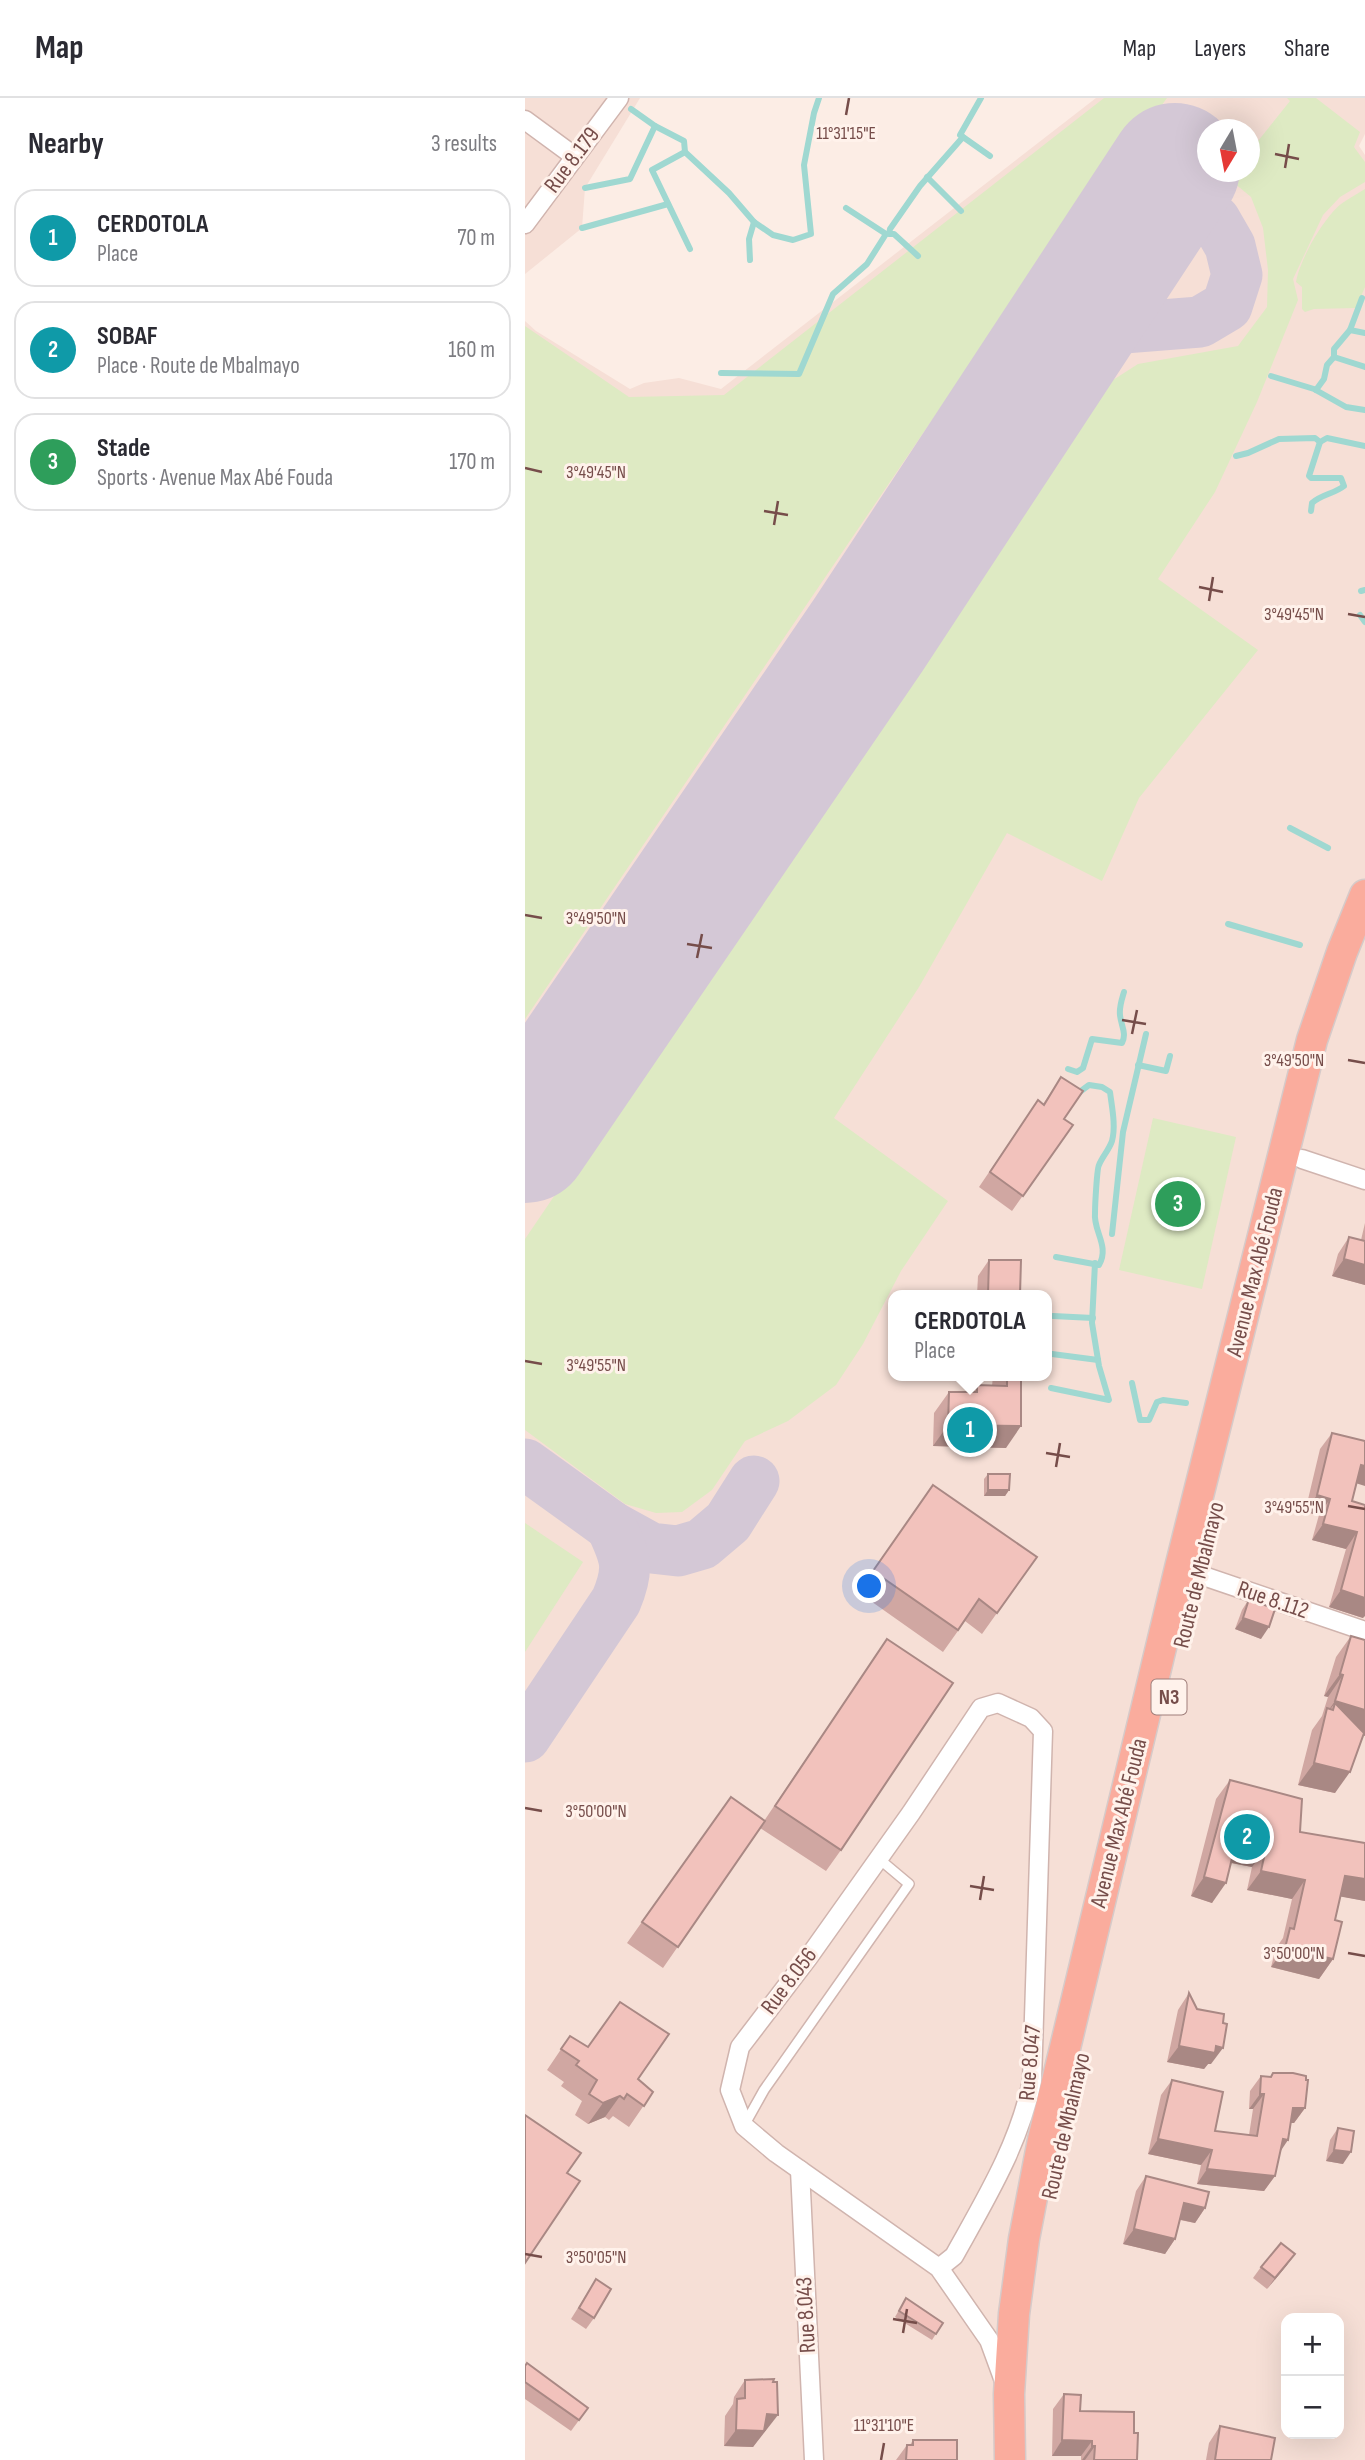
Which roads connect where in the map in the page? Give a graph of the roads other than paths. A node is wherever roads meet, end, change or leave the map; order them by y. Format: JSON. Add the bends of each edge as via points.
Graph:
{"nodes":[{"id":1,"x":619,"y":98,"type":"edge"},
{"id":2,"x":525,"y":120,"type":"edge"},
{"id":3,"x":574,"y":156,"type":"junction"},
{"id":4,"x":525,"y":224,"type":"edge"},
{"id":5,"x":1365,"y":895,"type":"edge"},
{"id":6,"x":1365,"y":944,"type":"edge"},
{"id":7,"x":1302,"y":1159,"type":"junction"},
{"id":8,"x":1365,"y":1180,"type":"edge"},
{"id":9,"x":1189,"y":1571,"type":"junction"},
{"id":10,"x":1365,"y":1631,"type":"edge"},
{"id":11,"x":1042,"y":1731,"type":"joint"},
{"id":12,"x":878,"y":1858,"type":"junction"},
{"id":13,"x":744,"y":2126,"type":"junction"},
{"id":14,"x":800,"y":2170,"type":"junction"},
{"id":15,"x":939,"y":2268,"type":"junction"},
{"id":16,"x":1009,"y":2394,"type":"junction"},
{"id":17,"x":814,"y":2460,"type":"edge"},
{"id":18,"x":1010,"y":2460,"type":"edge"},
{"id":19,"x":1027,"y":2460,"type":"edge"}],
"edges":[{"from":1,"to":3,"type":"street","name":"Rue 8.179"},
{"from":2,"to":3,"type":"street"},
{"from":3,"to":4,"type":"street","name":"Rue 8.179"},
{"from":5,"to":9,"type":"highway","name":"Avenue Max Abé Fouda","number":"N3","via":[[1313,1040]]},
{"from":6,"to":7,"type":"highway","name":"Route de Mbalmayo","number":"N3"},
{"from":7,"to":8,"type":"street"},
{"from":7,"to":9,"type":"highway","name":"Route de Mbalmayo","number":"N3"},
{"from":9,"to":10,"type":"street","name":"Rue 8.112"},
{"from":9,"to":16,"type":"highway","name":"Avenue Max Abé Fouda","number":"N3","via":[[1043,2140],[1024,2239]]},
{"from":9,"to":19,"type":"highway","name":"Route de Mbalmayo","number":"N3","via":[[1045,2218],[1031,2323]]},
{"from":11,"to":12,"type":"street","name":"Rue 8.056","via":[[1031,1718],[998,1703],[981,1708]]},
{"from":11,"to":15,"type":"street","name":"Rue 8.047","via":[[1032,2081],[1010,2152],[954,2256]]},
{"from":12,"to":13,"type":"street","name":"Rue 8.056","via":[[740,2047],[730,2090]]},
{"from":12,"to":13,"type":"lane","via":[[909,1884],[764,2090]]},
{"from":13,"to":14,"type":"street","name":"Rue 8.056"},
{"from":14,"to":15,"type":"street","name":"Rue 8.056"},
{"from":14,"to":17,"type":"street","name":"Rue 8.043"},
{"from":15,"to":16,"type":"street","via":[[989,2340]]},
{"from":16,"to":18,"type":"highway","number":"N3"}]}
